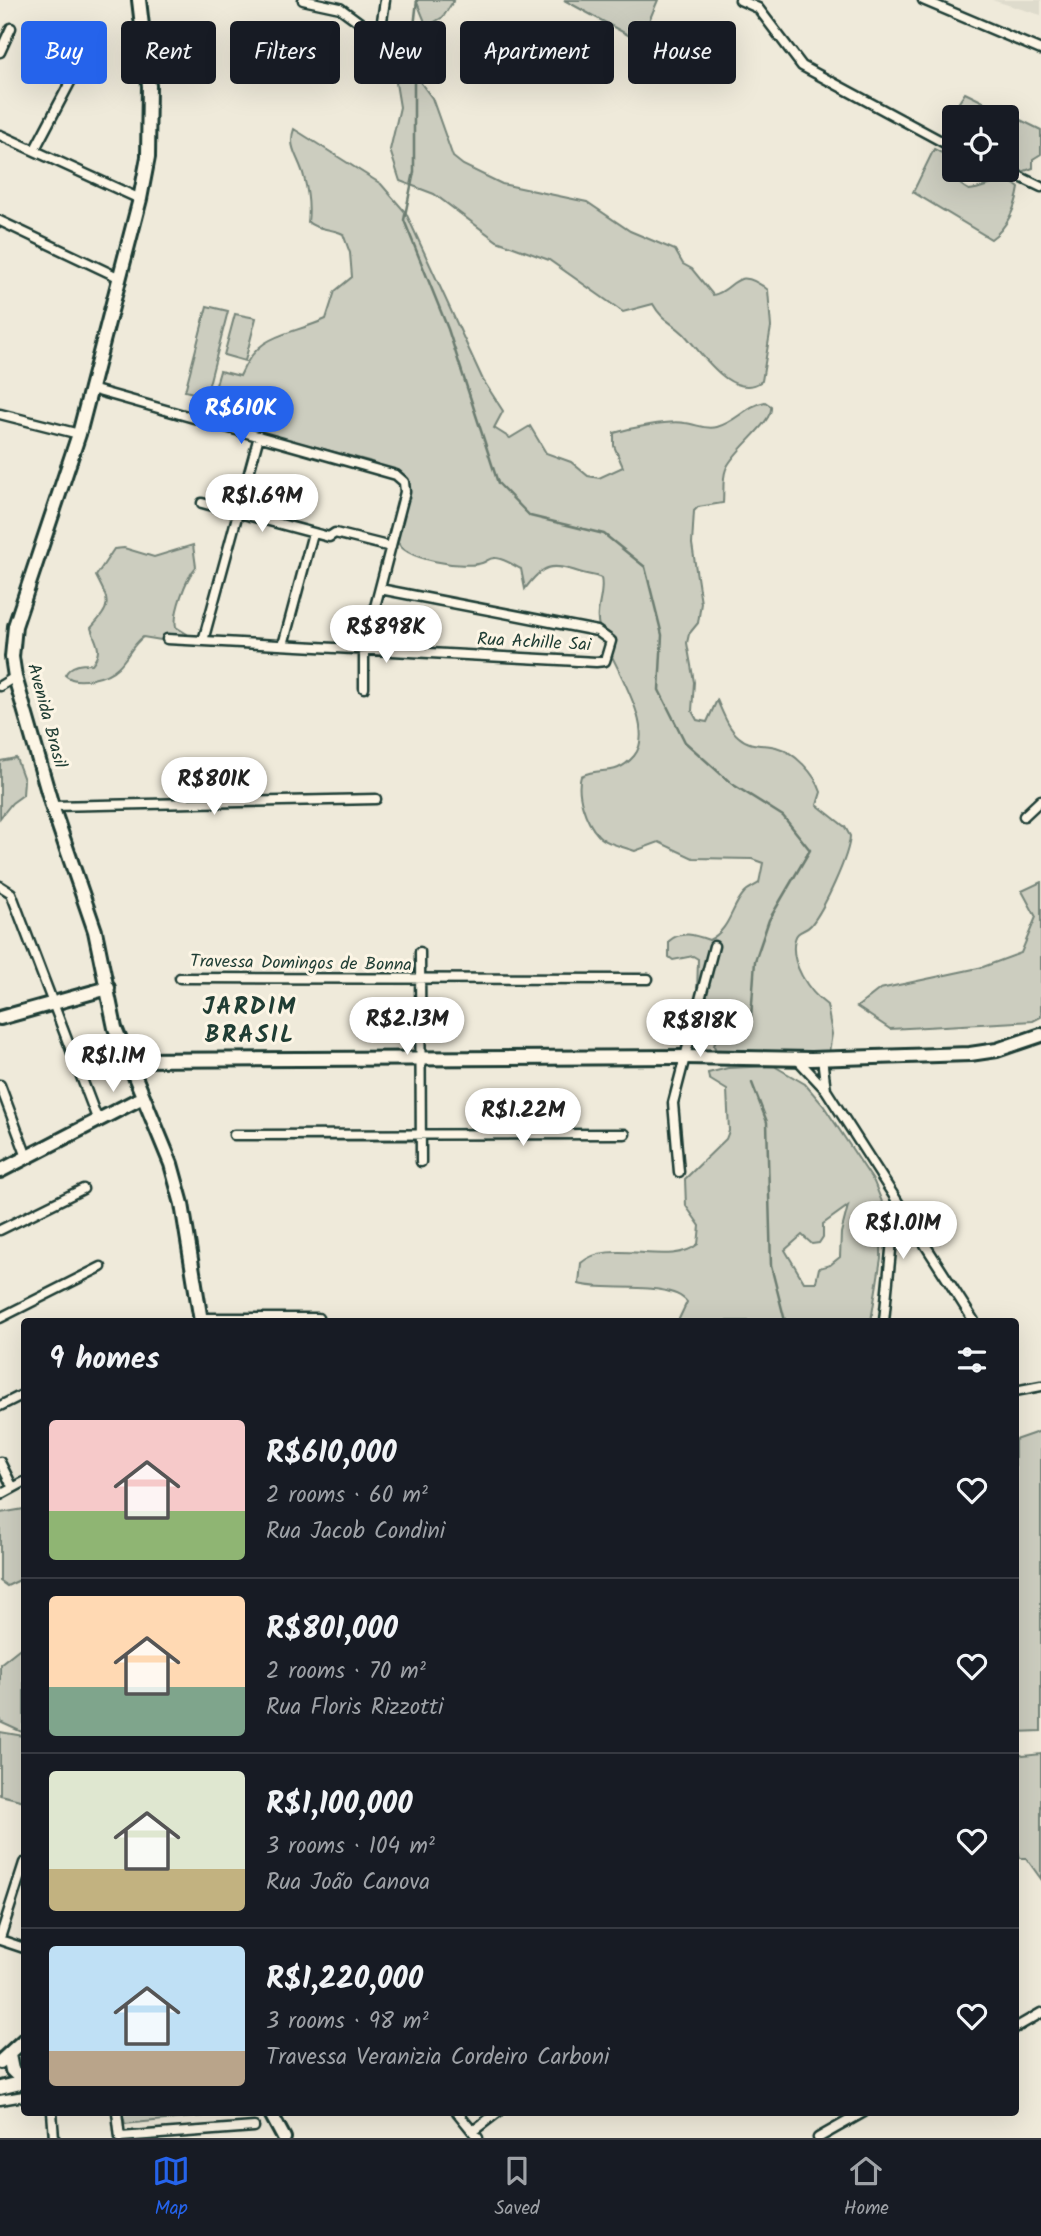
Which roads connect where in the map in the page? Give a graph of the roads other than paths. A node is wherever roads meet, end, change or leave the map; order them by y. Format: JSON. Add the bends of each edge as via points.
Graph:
{"nodes":[{"id":1,"x":130,"y":0,"type":"edge"},
{"id":2,"x":139,"y":0,"type":"edge"},
{"id":3,"x":303,"y":0,"type":"edge"},
{"id":4,"x":384,"y":0,"type":"edge"},
{"id":5,"x":740,"y":0,"type":"edge"},
{"id":6,"x":923,"y":0,"type":"edge"},
{"id":7,"x":137,"y":21,"type":"edge"},
{"id":8,"x":140,"y":21,"type":"edge"},
{"id":9,"x":11,"y":27,"type":"dead end"},
{"id":10,"x":1041,"y":50,"type":"edge"},
{"id":11,"x":0,"y":52,"type":"edge"},
{"id":12,"x":69,"y":84,"type":"edge"},
{"id":13,"x":149,"y":84,"type":"edge"},
{"id":14,"x":0,"y":135,"type":"edge"},
{"id":15,"x":942,"y":142,"type":"edge"},
{"id":16,"x":35,"y":149,"type":"junction"},
{"id":17,"x":1019,"y":176,"type":"edge"},
{"id":18,"x":1041,"y":187,"type":"edge"},
{"id":19,"x":140,"y":199,"type":"junction"},
{"id":20,"x":0,"y":221,"type":"edge"},
{"id":21,"x":120,"y":278,"type":"junction"},
{"id":22,"x":91,"y":389,"type":"junction"},
{"id":23,"x":0,"y":414,"type":"edge"},
{"id":24,"x":79,"y":434,"type":"junction"},
{"id":25,"x":259,"y":436,"type":"junction"},
{"id":26,"x":202,"y":503,"type":"dead end"},
{"id":27,"x":238,"y":513,"type":"junction"},
{"id":28,"x":313,"y":533,"type":"junction"},
{"id":29,"x":391,"y":547,"type":"junction"},
{"id":30,"x":380,"y":589,"type":"junction"},
{"id":31,"x":167,"y":639,"type":"dead end"},
{"id":32,"x":203,"y":641,"type":"junction"},
{"id":33,"x":283,"y":645,"type":"junction"},
{"id":34,"x":364,"y":649,"type":"junction"},
{"id":35,"x":15,"y":677,"type":"junction"},
{"id":36,"x":0,"y":686,"type":"edge"},
{"id":37,"x":363,"y":688,"type":"dead end"},
{"id":38,"x":376,"y":799,"type":"dead end"},
{"id":39,"x":1041,"y":800,"type":"edge"},
{"id":40,"x":52,"y":806,"type":"junction"},
{"id":41,"x":1024,"y":816,"type":"dead end"},
{"id":42,"x":1,"y":886,"type":"edge"},
{"id":43,"x":714,"y":946,"type":"dead end"},
{"id":44,"x":420,"y":952,"type":"dead end"},
{"id":45,"x":180,"y":978,"type":"dead end"},
{"id":46,"x":648,"y":979,"type":"dead end"},
{"id":47,"x":421,"y":980,"type":"junction"},
{"id":48,"x":108,"y":988,"type":"junction"},
{"id":49,"x":53,"y":1003,"type":"junction"},
{"id":50,"x":0,"y":1018,"type":"edge"},
{"id":51,"x":1041,"y":1035,"type":"edge"},
{"id":52,"x":685,"y":1057,"type":"junction"},
{"id":53,"x":821,"y":1058,"type":"junction"},
{"id":54,"x":422,"y":1059,"type":"junction"},
{"id":55,"x":797,"y":1059,"type":"junction"},
{"id":56,"x":129,"y":1060,"type":"junction"},
{"id":57,"x":0,"y":1085,"type":"edge"},
{"id":58,"x":826,"y":1090,"type":"junction"},
{"id":59,"x":144,"y":1097,"type":"junction"},
{"id":60,"x":98,"y":1121,"type":"junction"},
{"id":61,"x":421,"y":1134,"type":"junction"},
{"id":62,"x":625,"y":1134,"type":"dead end"},
{"id":63,"x":234,"y":1135,"type":"dead end"},
{"id":64,"x":27,"y":1157,"type":"junction"},
{"id":65,"x":421,"y":1161,"type":"dead end"},
{"id":66,"x":0,"y":1171,"type":"edge"},
{"id":67,"x":679,"y":1171,"type":"dead end"},
{"id":68,"x":83,"y":1189,"type":"dead end"},
{"id":69,"x":896,"y":1200,"type":"junction"},
{"id":70,"x":0,"y":1230,"type":"edge"},
{"id":71,"x":101,"y":1267,"type":"dead end"},
{"id":72,"x":0,"y":1318,"type":"edge"},
{"id":73,"x":200,"y":1318,"type":"edge"},
{"id":74,"x":884,"y":1318,"type":"edge"},
{"id":75,"x":972,"y":1318,"type":"edge"},
{"id":76,"x":1041,"y":1385,"type":"edge"},
{"id":77,"x":1019,"y":1390,"type":"edge"},
{"id":78,"x":21,"y":1396,"type":"edge"},
{"id":79,"x":0,"y":1406,"type":"edge"},
{"id":80,"x":0,"y":1462,"type":"edge"},
{"id":81,"x":21,"y":1484,"type":"edge"},
{"id":82,"x":13,"y":1488,"type":"junction"},
{"id":83,"x":0,"y":1495,"type":"edge"},
{"id":84,"x":21,"y":1872,"type":"edge"},
{"id":85,"x":0,"y":1939,"type":"edge"},
{"id":86,"x":21,"y":1947,"type":"edge"},
{"id":87,"x":1041,"y":2013,"type":"edge"},
{"id":88,"x":1019,"y":2026,"type":"edge"},
{"id":89,"x":21,"y":2043,"type":"edge"},
{"id":90,"x":4,"y":2059,"type":"edge"},
{"id":91,"x":21,"y":2079,"type":"edge"},
{"id":92,"x":21,"y":2083,"type":"edge"},
{"id":93,"x":0,"y":2088,"type":"edge"},
{"id":94,"x":21,"y":2096,"type":"edge"},
{"id":95,"x":0,"y":2100,"type":"edge"},
{"id":96,"x":52,"y":2116,"type":"edge"},
{"id":97,"x":117,"y":2116,"type":"edge"},
{"id":98,"x":272,"y":2116,"type":"edge"},
{"id":99,"x":460,"y":2116,"type":"edge"},
{"id":100,"x":494,"y":2116,"type":"edge"},
{"id":101,"x":857,"y":2116,"type":"edge"},
{"id":102,"x":254,"y":2127,"type":"dead end"},
{"id":103,"x":475,"y":2135,"type":"edge"},
{"id":104,"x":54,"y":2138,"type":"edge"},
{"id":105,"x":120,"y":2138,"type":"edge"},
{"id":106,"x":284,"y":2138,"type":"edge"},
{"id":107,"x":818,"y":2138,"type":"edge"}],
"edges":[{"from":1,"to":7,"type":"main road","name":"Avenida Brasil"},
{"from":2,"to":8,"type":"main road","name":"Avenida Brasil"},
{"from":3,"to":4,"type":"street","via":[[340,8],[374,33],[381,28]]},
{"from":5,"to":15,"type":"street","via":[[758,8],[802,66]]},
{"from":6,"to":10,"type":"street"},
{"from":9,"to":11,"type":"street"},
{"from":12,"to":16,"type":"street"},
{"from":13,"to":19,"type":"main road","name":"Avenida Brasil","via":[[148,157]]},
{"from":14,"to":16,"type":"street"},
{"from":16,"to":19,"type":"street"},
{"from":17,"to":18,"type":"street"},
{"from":19,"to":21,"type":"main road","name":"Avenida Brasil"},
{"from":20,"to":21,"type":"street"},
{"from":21,"to":22,"type":"main road","name":"Avenida Brasil"},
{"from":22,"to":24,"type":"main road","name":"Avenida Brasil"},
{"from":22,"to":25,"type":"street"},
{"from":23,"to":24,"type":"street"},
{"from":24,"to":35,"type":"main road","name":"Avenida Brasil","via":[[15,626]]},
{"from":25,"to":27,"type":"street"},
{"from":25,"to":29,"type":"street","via":[[396,475],[404,482],[405,492]]},
{"from":26,"to":27,"type":"street"},
{"from":27,"to":28,"type":"street"},
{"from":27,"to":32,"type":"street"},
{"from":28,"to":29,"type":"street","via":[[329,537],[335,533]]},
{"from":28,"to":33,"type":"street"},
{"from":29,"to":30,"type":"street"},
{"from":30,"to":34,"type":"street"},
{"from":30,"to":34,"type":"street","name":"Rua Achille Sai","via":[[597,631],[611,641],[605,661]]},
{"from":31,"to":32,"type":"street","name":"Rua Achille Sai"},
{"from":32,"to":33,"type":"street","name":"Rua Achille Sai"},
{"from":33,"to":34,"type":"street","name":"Rua Achille Sai"},
{"from":34,"to":37,"type":"street"},
{"from":35,"to":36,"type":"street"},
{"from":35,"to":40,"type":"main road","name":"Avenida Brasil"},
{"from":38,"to":40,"type":"street"},
{"from":39,"to":41,"type":"street"},
{"from":40,"to":48,"type":"main road","name":"Avenida Brasil","via":[[95,931]]},
{"from":42,"to":49,"type":"street","via":[[11,893]]},
{"from":43,"to":52,"type":"street"},
{"from":44,"to":47,"type":"street"},
{"from":45,"to":47,"type":"street","name":"Travessa Domingos de Bonna"},
{"from":46,"to":47,"type":"street","name":"Travessa Domingos de Bonna"},
{"from":47,"to":54,"type":"street"},
{"from":48,"to":49,"type":"main road"},
{"from":48,"to":56,"type":"main road","name":"Avenida Brasil","via":[[116,1028]]},
{"from":49,"to":50,"type":"main road"},
{"from":49,"to":60,"type":"street"},
{"from":51,"to":53,"type":"main road","via":[[970,1054]]},
{"from":52,"to":54,"type":"main road"},
{"from":52,"to":55,"type":"main road"},
{"from":52,"to":67,"type":"street","via":[[673,1103]]},
{"from":53,"to":55,"type":"main road"},
{"from":53,"to":58,"type":"street"},
{"from":54,"to":56,"type":"main road"},
{"from":54,"to":61,"type":"street"},
{"from":55,"to":58,"type":"street"},
{"from":56,"to":59,"type":"main road","name":"Avenida Brasil"},
{"from":57,"to":64,"type":"street"},
{"from":58,"to":69,"type":"street"},
{"from":59,"to":60,"type":"main road"},
{"from":59,"to":73,"type":"main road","name":"Avenida Brasil","via":[[182,1204]]},
{"from":60,"to":64,"type":"main road"},
{"from":61,"to":62,"type":"street"},
{"from":61,"to":63,"type":"street"},
{"from":61,"to":65,"type":"street"},
{"from":64,"to":66,"type":"main road"},
{"from":68,"to":70,"type":"street"},
{"from":69,"to":74,"type":"street"},
{"from":69,"to":75,"type":"street"},
{"from":71,"to":72,"type":"street"},
{"from":76,"to":77,"type":"street"},
{"from":78,"to":79,"type":"street"},
{"from":80,"to":82,"type":"street"},
{"from":81,"to":82,"type":"street"},
{"from":82,"to":83,"type":"street"},
{"from":84,"to":85,"type":"street"},
{"from":85,"to":86,"type":"street"},
{"from":87,"to":88,"type":"street"},
{"from":89,"to":90,"type":"main road"},
{"from":90,"to":91,"type":"main road"},
{"from":92,"to":93,"type":"main road"},
{"from":94,"to":95,"type":"street"},
{"from":96,"to":104,"type":"street"},
{"from":97,"to":105,"type":"street"},
{"from":98,"to":106,"type":"main road"},
{"from":99,"to":103,"type":"street"},
{"from":100,"to":103,"type":"street"},
{"from":101,"to":107,"type":"street"},
{"from":102,"to":105,"type":"street"}]}
